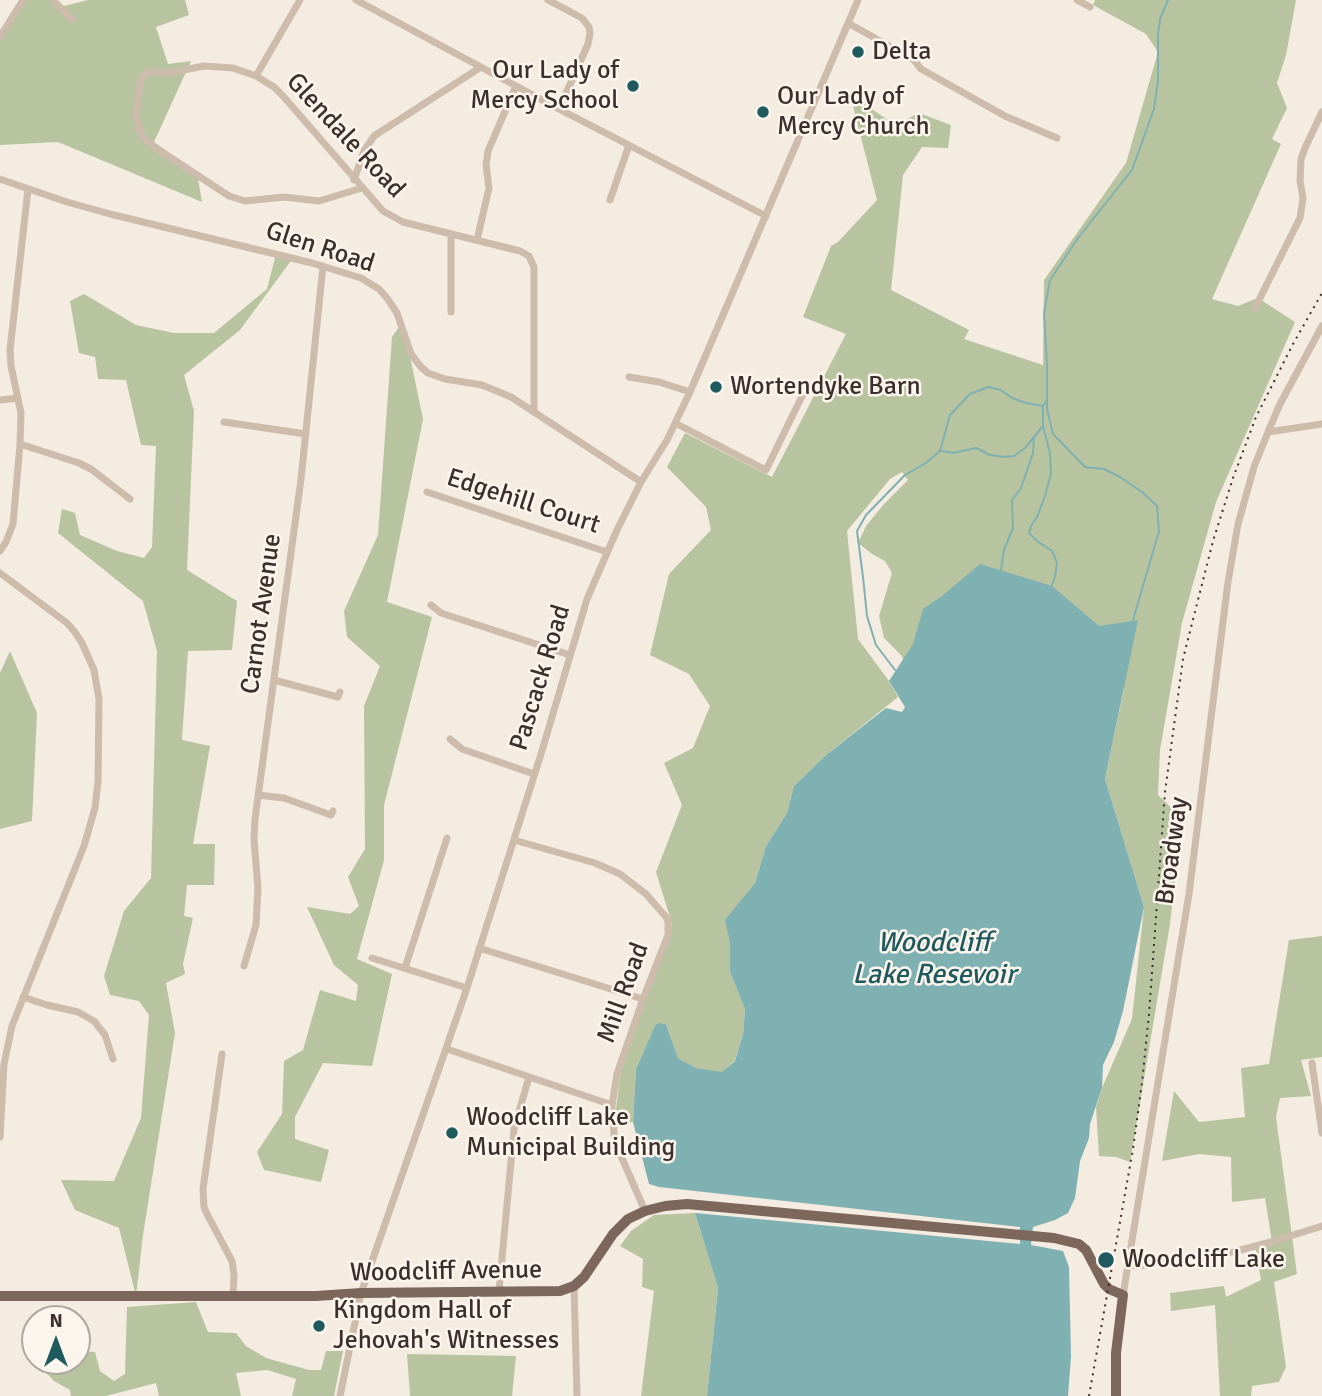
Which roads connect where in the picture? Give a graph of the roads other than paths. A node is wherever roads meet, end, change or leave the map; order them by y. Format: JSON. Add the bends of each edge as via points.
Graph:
{"nodes":[{"id":1,"x":23,"y":0,"type":"edge"},
{"id":2,"x":53,"y":0,"type":"edge"},
{"id":3,"x":300,"y":0,"type":"edge"},
{"id":4,"x":356,"y":0,"type":"edge"},
{"id":5,"x":548,"y":0,"type":"edge"},
{"id":6,"x":858,"y":0,"type":"edge"},
{"id":7,"x":1077,"y":0,"type":"edge"},
{"id":8,"x":1090,"y":7,"type":"dead end"},
{"id":9,"x":72,"y":19,"type":"dead end"},
{"id":10,"x":848,"y":23,"type":"junction"},
{"id":11,"x":0,"y":37,"type":"edge"},
{"id":12,"x":481,"y":67,"type":"junction"},
{"id":13,"x":256,"y":76,"type":"junction"},
{"id":14,"x":516,"y":86,"type":"junction"},
{"id":15,"x":559,"y":109,"type":"junction"},
{"id":16,"x":1322,"y":114,"type":"edge"},
{"id":17,"x":1057,"y":138,"type":"dead end"},
{"id":18,"x":629,"y":145,"type":"junction"},
{"id":19,"x":0,"y":179,"type":"edge"},
{"id":20,"x":354,"y":180,"type":"junction"},
{"id":21,"x":362,"y":188,"type":"junction"},
{"id":22,"x":27,"y":189,"type":"junction"},
{"id":23,"x":610,"y":200,"type":"dead end"},
{"id":24,"x":766,"y":216,"type":"junction"},
{"id":25,"x":451,"y":234,"type":"junction"},
{"id":26,"x":477,"y":240,"type":"junction"},
{"id":27,"x":323,"y":266,"type":"junction"},
{"id":28,"x":1255,"y":308,"type":"dead end"},
{"id":29,"x":451,"y":312,"type":"dead end"},
{"id":30,"x":1322,"y":326,"type":"edge"},
{"id":31,"x":629,"y":377,"type":"dead end"},
{"id":32,"x":690,"y":392,"type":"junction"},
{"id":33,"x":804,"y":392,"type":"dead end"},
{"id":34,"x":18,"y":398,"type":"junction"},
{"id":35,"x":0,"y":400,"type":"edge"},
{"id":36,"x":534,"y":411,"type":"junction"},
{"id":37,"x":224,"y":422,"type":"dead end"},
{"id":38,"x":675,"y":423,"type":"junction"},
{"id":39,"x":1322,"y":424,"type":"edge"},
{"id":40,"x":1268,"y":432,"type":"junction"},
{"id":41,"x":306,"y":434,"type":"junction"},
{"id":42,"x":20,"y":444,"type":"junction"},
{"id":43,"x":641,"y":482,"type":"junction"},
{"id":44,"x":427,"y":492,"type":"dead end"},
{"id":45,"x":130,"y":499,"type":"dead end"},
{"id":46,"x":0,"y":551,"type":"edge"},
{"id":47,"x":607,"y":552,"type":"junction"},
{"id":48,"x":0,"y":573,"type":"edge"},
{"id":49,"x":431,"y":605,"type":"dead end"},
{"id":50,"x":570,"y":655,"type":"junction"},
{"id":51,"x":274,"y":680,"type":"junction"},
{"id":52,"x":340,"y":692,"type":"dead end"},
{"id":53,"x":450,"y":739,"type":"dead end"},
{"id":54,"x":534,"y":774,"type":"junction"},
{"id":55,"x":258,"y":795,"type":"junction"},
{"id":56,"x":333,"y":811,"type":"dead end"},
{"id":57,"x":447,"y":838,"type":"dead end"},
{"id":58,"x":514,"y":840,"type":"junction"},
{"id":59,"x":479,"y":948,"type":"junction"},
{"id":60,"x":372,"y":958,"type":"dead end"},
{"id":61,"x":244,"y":966,"type":"dead end"},
{"id":62,"x":405,"y":968,"type":"junction"},
{"id":63,"x":467,"y":988,"type":"junction"},
{"id":64,"x":23,"y":996,"type":"junction"},
{"id":65,"x":643,"y":999,"type":"junction"},
{"id":66,"x":446,"y":1049,"type":"junction"},
{"id":67,"x":222,"y":1054,"type":"dead end"},
{"id":68,"x":113,"y":1059,"type":"dead end"},
{"id":69,"x":1312,"y":1063,"type":"dead end"},
{"id":70,"x":529,"y":1077,"type":"junction"},
{"id":71,"x":612,"y":1104,"type":"junction"},
{"id":72,"x":1321,"y":1116,"type":"edge"},
{"id":73,"x":1322,"y":1133,"type":"edge"},
{"id":74,"x":0,"y":1137,"type":"edge"},
{"id":75,"x":645,"y":1211,"type":"junction"},
{"id":76,"x":1322,"y":1226,"type":"edge"},
{"id":77,"x":1128,"y":1265,"type":"junction"},
{"id":78,"x":574,"y":1286,"type":"junction"},
{"id":79,"x":499,"y":1292,"type":"junction"},
{"id":80,"x":362,"y":1293,"type":"junction"},
{"id":81,"x":233,"y":1295,"type":"junction"},
{"id":82,"x":1123,"y":1295,"type":"junction"},
{"id":83,"x":0,"y":1296,"type":"edge"},
{"id":84,"x":340,"y":1396,"type":"edge"},
{"id":85,"x":577,"y":1396,"type":"edge"},
{"id":86,"x":1116,"y":1396,"type":"edge"}],
"edges":[{"from":1,"to":11,"type":"street"},
{"from":2,"to":9,"type":"street"},
{"from":3,"to":13,"type":"street"},
{"from":4,"to":12,"type":"street"},
{"from":5,"to":15,"type":"street","via":[[582,18],[590,33]]},
{"from":6,"to":10,"type":"street","name":"Pascack Road"},
{"from":7,"to":8,"type":"street"},
{"from":10,"to":17,"type":"street","via":[[993,110]]},
{"from":10,"to":24,"type":"street","name":"Pascack Road"},
{"from":12,"to":14,"type":"street"},
{"from":12,"to":20,"type":"street","via":[[374,136]]},
{"from":13,"to":20,"type":"street","name":"Glendale Road","via":[[283,96]]},
{"from":13,"to":21,"type":"street","name":"Glendale Road","via":[[219,66],[149,72],[143,76],[138,128],[150,144],[237,200],[284,197],[319,201]]},
{"from":14,"to":15,"type":"street"},
{"from":14,"to":26,"type":"street","via":[[488,151],[489,188]]},
{"from":15,"to":18,"type":"street"},
{"from":16,"to":28,"type":"street","via":[[1301,159],[1300,218]]},
{"from":18,"to":23,"type":"street"},
{"from":18,"to":24,"type":"street"},
{"from":19,"to":22,"type":"street","name":"Glen Road"},
{"from":20,"to":21,"type":"street","name":"Glendale Road"},
{"from":21,"to":25,"type":"street","name":"Glendale Road","via":[[393,218]]},
{"from":22,"to":27,"type":"street","name":"Glen Road"},
{"from":22,"to":34,"type":"street","via":[[10,350]]},
{"from":24,"to":32,"type":"street","name":"Pascack Road"},
{"from":25,"to":26,"type":"street","name":"Glendale Road"},
{"from":25,"to":29,"type":"street"},
{"from":26,"to":36,"type":"street","name":"Glendale Road","via":[[520,251],[533,261]]},
{"from":27,"to":36,"type":"street","name":"Glen Road","via":[[379,289],[394,306],[411,354],[428,373],[499,391]]},
{"from":27,"to":41,"type":"street","name":"Carnot Avenue"},
{"from":30,"to":40,"type":"street","name":"Broadway"},
{"from":31,"to":32,"type":"street"},
{"from":32,"to":38,"type":"street","name":"Pascack Road"},
{"from":33,"to":38,"type":"street","via":[[766,470]]},
{"from":34,"to":35,"type":"street"},
{"from":34,"to":42,"type":"street"},
{"from":36,"to":43,"type":"street","name":"Glen Road"},
{"from":37,"to":41,"type":"street"},
{"from":38,"to":43,"type":"street","name":"Pascack Road"},
{"from":39,"to":40,"type":"street"},
{"from":40,"to":77,"type":"street","name":"Broadway","via":[[1245,495],[1232,552],[1189,894]]},
{"from":41,"to":51,"type":"street","name":"Carnot Avenue"},
{"from":42,"to":45,"type":"street","via":[[79,463]]},
{"from":42,"to":46,"type":"street","via":[[13,524]]},
{"from":43,"to":47,"type":"street","name":"Pascack Road"},
{"from":44,"to":47,"type":"street","name":"Edgehill Court"},
{"from":47,"to":50,"type":"street","name":"Pascack Road"},
{"from":48,"to":64,"type":"street","via":[[74,631],[89,656],[99,699],[99,782],[91,825]]},
{"from":49,"to":50,"type":"street","via":[[441,613]]},
{"from":50,"to":54,"type":"street","name":"Pascack Road"},
{"from":51,"to":52,"type":"street","via":[[338,697]]},
{"from":51,"to":55,"type":"street","name":"Carnot Avenue"},
{"from":53,"to":54,"type":"street","via":[[462,749]]},
{"from":54,"to":58,"type":"street","name":"Pascack Road"},
{"from":55,"to":56,"type":"street","via":[[284,798],[331,815]]},
{"from":55,"to":61,"type":"street","name":"Carnot Avenue","via":[[254,840],[258,906]]},
{"from":57,"to":62,"type":"street"},
{"from":58,"to":59,"type":"street","name":"Pascack Road"},
{"from":58,"to":65,"type":"street","name":"Mill Road","via":[[608,867],[635,884],[666,917],[668,935]]},
{"from":59,"to":63,"type":"street","name":"Pascack Road"},
{"from":59,"to":65,"type":"street"},
{"from":60,"to":62,"type":"street"},
{"from":62,"to":63,"type":"street"},
{"from":63,"to":66,"type":"street","name":"Pascack Road"},
{"from":64,"to":68,"type":"street","via":[[94,1021],[105,1035]]},
{"from":64,"to":74,"type":"street","via":[[7,1045]]},
{"from":65,"to":71,"type":"street","name":"Mill Road","via":[[617,1074]]},
{"from":66,"to":70,"type":"street"},
{"from":66,"to":80,"type":"street","name":"Pascack Road"},
{"from":67,"to":81,"type":"street","via":[[203,1189],[204,1207],[232,1261]]},
{"from":69,"to":72,"type":"street"},
{"from":70,"to":71,"type":"street"},
{"from":70,"to":79,"type":"street","via":[[514,1129]]},
{"from":71,"to":75,"type":"street","name":"Mill Road","via":[[618,1149]]},
{"from":72,"to":73,"type":"street"},
{"from":75,"to":78,"type":"main road","name":"Woodcliff Avenue","via":[[620,1226]]},
{"from":75,"to":82,"type":"main road","name":"Woodcliff Avenue","via":[[687,1204],[1065,1240],[1086,1250],[1104,1284]]},
{"from":76,"to":77,"type":"street","via":[[1233,1252]]},
{"from":77,"to":82,"type":"street","name":"Broadway"},
{"from":78,"to":79,"type":"main road","name":"Woodcliff Avenue","via":[[548,1292]]},
{"from":78,"to":85,"type":"street"},
{"from":79,"to":80,"type":"main road","name":"Woodcliff Avenue"},
{"from":80,"to":81,"type":"main road","name":"Woodcliff Avenue"},
{"from":80,"to":84,"type":"street","name":"Pascack Road"},
{"from":81,"to":83,"type":"main road","name":"Woodcliff Avenue"},
{"from":82,"to":86,"type":"main road","name":"Broadway"}]}
